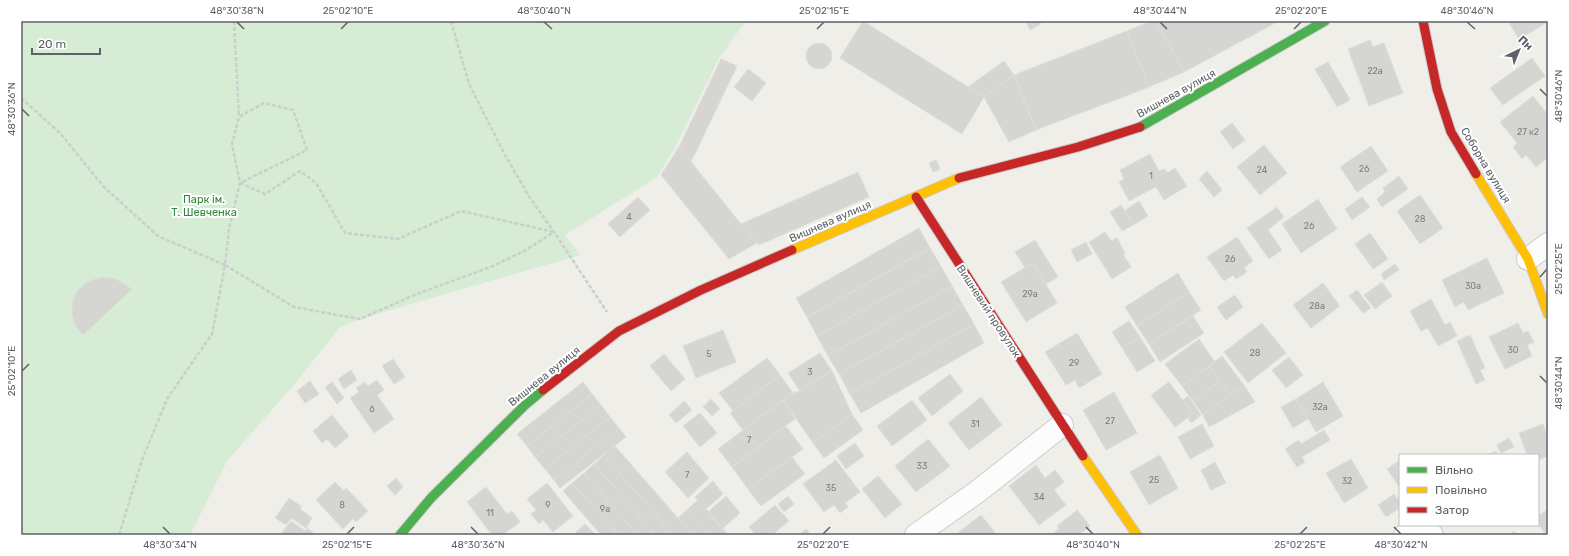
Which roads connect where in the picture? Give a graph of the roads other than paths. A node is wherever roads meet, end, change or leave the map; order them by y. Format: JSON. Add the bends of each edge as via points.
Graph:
{"nodes":[{"id":1,"x":1325,"y":21,"type":"edge"},
{"id":2,"x":1424,"y":21,"type":"edge"},
{"id":3,"x":916,"y":197,"type":"junction"},
{"id":4,"x":1548,"y":244,"type":"edge"},
{"id":5,"x":1528,"y":259,"type":"junction"},
{"id":6,"x":1548,"y":314,"type":"edge"},
{"id":7,"x":1062,"y":425,"type":"junction"},
{"id":8,"x":400,"y":535,"type":"edge"},
{"id":9,"x":916,"y":535,"type":"edge"},
{"id":10,"x":1137,"y":535,"type":"edge"},
{"id":11,"x":1405,"y":535,"type":"edge"},
{"id":12,"x":1432,"y":535,"type":"edge"}],
"edges":[{"from":1,"to":3,"type":"street","name":"Вишнева вулиця","via":[[1142,126],[1078,147],[957,179]]},
{"from":2,"to":5,"type":"street","name":"Соборна вулиця","via":[[1437,89],[1451,132]]},
{"from":3,"to":7,"type":"street","name":"Вишневий провулок"},
{"from":3,"to":8,"type":"street","name":"Вишнева вулиця","via":[[701,290],[619,331],[525,405],[431,498]]},
{"from":4,"to":5,"type":"street"},
{"from":5,"to":6,"type":"street","name":"Соборна вулиця"},
{"from":7,"to":9,"type":"street","via":[[977,492]]},
{"from":7,"to":10,"type":"street","name":"Вишневий провулок"},
{"from":11,"to":12,"type":"street","via":[[1420,531]]}]}
